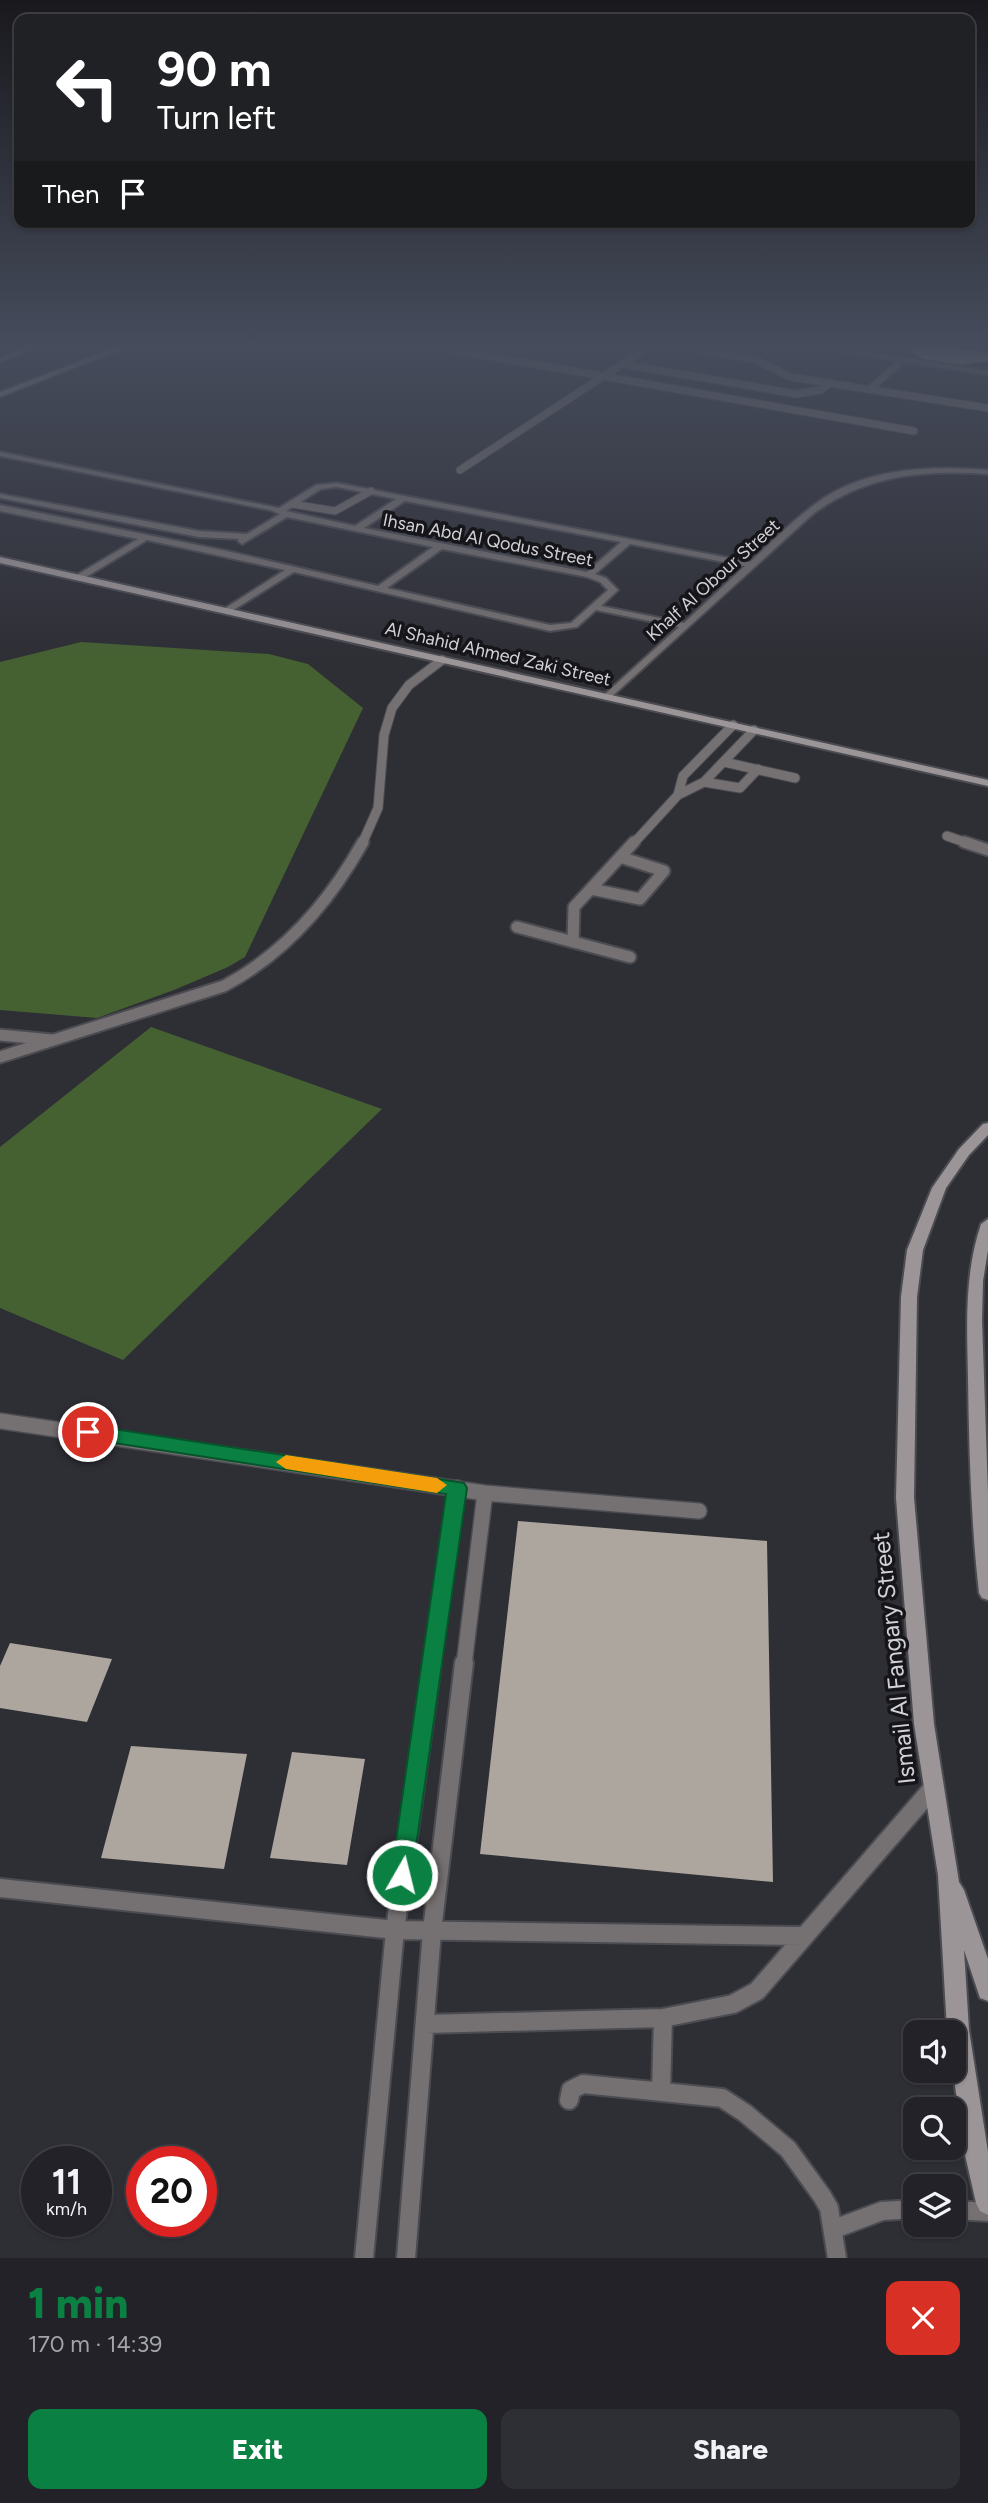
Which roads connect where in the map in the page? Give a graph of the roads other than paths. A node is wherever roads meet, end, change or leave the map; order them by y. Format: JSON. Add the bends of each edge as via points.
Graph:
{"nodes":[{"id":1,"x":490,"y":450,"type":"edge"},
{"id":2,"x":0,"y":454,"type":"edge"},
{"id":3,"x":460,"y":470,"type":"dead end"},
{"id":4,"x":988,"y":472,"type":"edge"},
{"id":5,"x":883,"y":477,"type":"junction"},
{"id":6,"x":988,"y":480,"type":"edge"},
{"id":7,"x":371,"y":491,"type":"junction"},
{"id":8,"x":0,"y":496,"type":"edge"},
{"id":9,"x":405,"y":497,"type":"junction"},
{"id":10,"x":292,"y":504,"type":"junction"},
{"id":11,"x":0,"y":508,"type":"edge"},
{"id":12,"x":282,"y":513,"type":"junction"},
{"id":13,"x":356,"y":529,"type":"junction"},
{"id":14,"x":147,"y":537,"type":"junction"},
{"id":15,"x":248,"y":537,"type":"junction"},
{"id":16,"x":628,"y":541,"type":"junction"},
{"id":17,"x":440,"y":546,"type":"junction"},
{"id":18,"x":222,"y":553,"type":"junction"},
{"id":19,"x":0,"y":560,"type":"edge"},
{"id":20,"x":752,"y":565,"type":"junction"},
{"id":21,"x":293,"y":569,"type":"junction"},
{"id":22,"x":589,"y":575,"type":"junction"},
{"id":23,"x":78,"y":578,"type":"junction"},
{"id":24,"x":380,"y":589,"type":"junction"},
{"id":25,"x":595,"y":607,"type":"junction"},
{"id":26,"x":228,"y":611,"type":"junction"},
{"id":27,"x":686,"y":626,"type":"junction"},
{"id":28,"x":442,"y":660,"type":"junction"},
{"id":29,"x":608,"y":697,"type":"junction"},
{"id":30,"x":733,"y":725,"type":"junction"},
{"id":31,"x":754,"y":730,"type":"junction"},
{"id":32,"x":724,"y":762,"type":"junction"},
{"id":33,"x":758,"y":769,"type":"junction"},
{"id":34,"x":795,"y":778,"type":"dead end"},
{"id":35,"x":704,"y":782,"type":"junction"},
{"id":36,"x":988,"y":783,"type":"edge"},
{"id":37,"x":678,"y":795,"type":"junction"},
{"id":38,"x":947,"y":836,"type":"dead end"},
{"id":39,"x":988,"y":850,"type":"edge"},
{"id":40,"x":620,"y":857,"type":"junction"},
{"id":41,"x":591,"y":889,"type":"junction"},
{"id":42,"x":517,"y":927,"type":"dead end"},
{"id":43,"x":573,"y":942,"type":"junction"},
{"id":44,"x":630,"y":957,"type":"dead end"},
{"id":45,"x":0,"y":1035,"type":"edge"},
{"id":46,"x":60,"y":1041,"type":"junction"},
{"id":47,"x":0,"y":1057,"type":"edge"},
{"id":48,"x":988,"y":1127,"type":"edge"},
{"id":49,"x":988,"y":1224,"type":"edge"},
{"id":50,"x":982,"y":1386,"type":"edge"},
{"id":51,"x":982,"y":1405,"type":"edge"},
{"id":52,"x":0,"y":1421,"type":"edge"},
{"id":53,"x":457,"y":1488,"type":"junction"},
{"id":54,"x":485,"y":1493,"type":"junction"},
{"id":55,"x":699,"y":1511,"type":"dead end"},
{"id":56,"x":988,"y":1593,"type":"edge"},
{"id":57,"x":932,"y":1789,"type":"junction"},
{"id":58,"x":948,"y":1875,"type":"junction"},
{"id":59,"x":0,"y":1888,"type":"edge"},
{"id":60,"x":395,"y":1930,"type":"junction"},
{"id":61,"x":432,"y":1931,"type":"junction"},
{"id":62,"x":803,"y":1936,"type":"junction"},
{"id":63,"x":988,"y":1991,"type":"edge"},
{"id":64,"x":663,"y":2018,"type":"junction"},
{"id":65,"x":425,"y":2024,"type":"junction"},
{"id":66,"x":661,"y":2092,"type":"junction"},
{"id":67,"x":569,"y":2100,"type":"dead end"},
{"id":68,"x":988,"y":2203,"type":"edge"},
{"id":69,"x":903,"y":2210,"type":"edge"},
{"id":70,"x":966,"y":2211,"type":"edge"},
{"id":71,"x":988,"y":2212,"type":"edge"},
{"id":72,"x":834,"y":2229,"type":"junction"},
{"id":73,"x":364,"y":2258,"type":"edge"},
{"id":74,"x":405,"y":2258,"type":"edge"},
{"id":75,"x":837,"y":2258,"type":"edge"}],
"edges":[{"from":1,"to":3,"type":"lane"},
{"from":2,"to":12,"type":"street","name":"Ihsan Abd Al Qodus Street"},
{"from":4,"to":5,"type":"street","name":"Khalf Al Obour Street","via":[[931,471]]},
{"from":5,"to":6,"type":"street","name":"Khalf Al Obour Street"},
{"from":5,"to":20,"type":"street","name":"Khalf Al Obour Street","via":[[823,502]]},
{"from":7,"to":9,"type":"street"},
{"from":7,"to":10,"type":"street","via":[[326,485]]},
{"from":7,"to":10,"type":"lane","via":[[335,511]]},
{"from":8,"to":15,"type":"street","via":[[200,534]]},
{"from":9,"to":13,"type":"street"},
{"from":9,"to":16,"type":"street"},
{"from":10,"to":12,"type":"street"},
{"from":11,"to":14,"type":"street"},
{"from":12,"to":13,"type":"street","name":"Ihsan Abd Al Qodus Street"},
{"from":12,"to":15,"type":"street"},
{"from":13,"to":17,"type":"street","name":"Ihsan Abd Al Qodus Street"},
{"from":14,"to":18,"type":"street"},
{"from":14,"to":23,"type":"street"},
{"from":15,"to":18,"type":"street"},
{"from":16,"to":20,"type":"street"},
{"from":16,"to":22,"type":"street"},
{"from":17,"to":22,"type":"street","name":"Ihsan Abd Al Qodus Street"},
{"from":17,"to":24,"type":"street"},
{"from":18,"to":21,"type":"street"},
{"from":19,"to":23,"type":"street","name":"Al Shahid Ahmed Zaki Street"},
{"from":20,"to":27,"type":"street","name":"Khalf Al Obour Street"},
{"from":21,"to":24,"type":"street"},
{"from":21,"to":26,"type":"street"},
{"from":22,"to":25,"type":"street","name":"Ihsan Abd Al Qodus Street","via":[[613,590]]},
{"from":23,"to":26,"type":"street","name":"Al Shahid Ahmed Zaki Street"},
{"from":24,"to":25,"type":"street","via":[[550,628],[574,625]]},
{"from":25,"to":27,"type":"street"},
{"from":26,"to":28,"type":"street","name":"Al Shahid Ahmed Zaki Street"},
{"from":27,"to":29,"type":"street","name":"Khalf Al Obour Street"},
{"from":28,"to":29,"type":"street","name":"Al Shahid Ahmed Zaki Street"},
{"from":28,"to":46,"type":"lane","via":[[393,702],[385,723],[378,809],[368,837],[286,944],[224,986]]},
{"from":29,"to":30,"type":"street","name":"Al Shahid Ahmed Zaki Street"},
{"from":30,"to":31,"type":"street","name":"Al Shahid Ahmed Zaki Street"},
{"from":30,"to":37,"type":"lane","via":[[683,776]]},
{"from":31,"to":32,"type":"lane"},
{"from":31,"to":36,"type":"street","name":"Al Shahid Ahmed Zaki Street"},
{"from":32,"to":33,"type":"lane"},
{"from":32,"to":35,"type":"lane"},
{"from":33,"to":34,"type":"lane"},
{"from":33,"to":35,"type":"lane","via":[[740,788]]},
{"from":35,"to":37,"type":"lane"},
{"from":37,"to":40,"type":"lane"},
{"from":38,"to":39,"type":"lane"},
{"from":40,"to":41,"type":"lane"},
{"from":40,"to":41,"type":"lane","via":[[664,871],[640,899]]},
{"from":41,"to":43,"type":"lane","via":[[572,911]]},
{"from":42,"to":43,"type":"lane"},
{"from":43,"to":44,"type":"lane"},
{"from":45,"to":46,"type":"lane"},
{"from":46,"to":47,"type":"lane"},
{"from":48,"to":57,"type":"street","name":"Ismail Al Fangary Street","via":[[951,1169],[930,1208],[915,1250],[909,1297],[905,1497]]},
{"from":49,"to":50,"type":"street","via":[[974,1286]]},
{"from":50,"to":51,"type":"street"},
{"from":51,"to":56,"type":"street","via":[[978,1506]]},
{"from":52,"to":53,"type":"lane"},
{"from":53,"to":54,"type":"lane"},
{"from":53,"to":60,"type":"lane"},
{"from":54,"to":55,"type":"lane"},
{"from":54,"to":61,"type":"lane"},
{"from":57,"to":58,"type":"street","name":"Ismail Al Fangary Street"},
{"from":57,"to":62,"type":"lane"},
{"from":58,"to":63,"type":"street"},
{"from":58,"to":68,"type":"street","name":"Ismail Al Fangary Street","via":[[958,2030]]},
{"from":59,"to":60,"type":"lane"},
{"from":60,"to":61,"type":"lane"},
{"from":60,"to":73,"type":"lane"},
{"from":61,"to":62,"type":"lane"},
{"from":61,"to":65,"type":"lane"},
{"from":62,"to":64,"type":"lane","via":[[757,1992],[708,2011]]},
{"from":64,"to":65,"type":"lane"},
{"from":64,"to":66,"type":"lane"},
{"from":65,"to":74,"type":"lane"},
{"from":66,"to":67,"type":"lane","via":[[583,2084],[571,2090]]},
{"from":66,"to":72,"type":"lane","via":[[722,2098],[745,2113],[788,2149],[806,2172],[829,2208]]},
{"from":69,"to":72,"type":"lane","via":[[881,2211]]},
{"from":70,"to":71,"type":"lane"},
{"from":72,"to":75,"type":"lane"}]}
